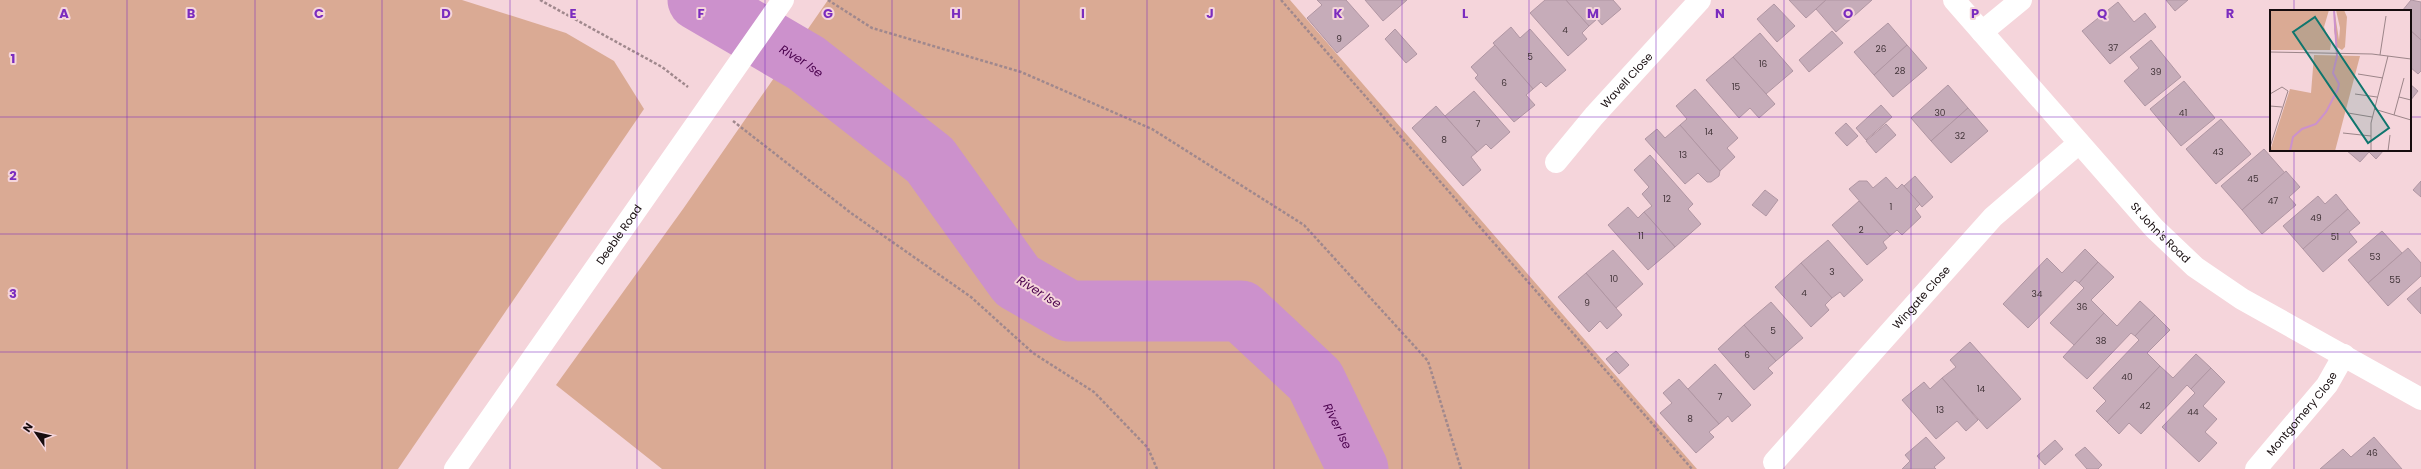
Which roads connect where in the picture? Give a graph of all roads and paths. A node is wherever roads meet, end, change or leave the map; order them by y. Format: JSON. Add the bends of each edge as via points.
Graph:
{"nodes":[{"id":1,"x":540,"y":0,"type":"edge"},
{"id":2,"x":783,"y":0,"type":"edge"},
{"id":3,"x":828,"y":0,"type":"edge"},
{"id":4,"x":1281,"y":0,"type":"edge"},
{"id":5,"x":1700,"y":0,"type":"edge"},
{"id":6,"x":1954,"y":0,"type":"edge"},
{"id":7,"x":2021,"y":0,"type":"edge"},
{"id":8,"x":1982,"y":32,"type":"junction"},
{"id":9,"x":694,"y":91,"type":"dead end"},
{"id":10,"x":731,"y":120,"type":"dead end"},
{"id":11,"x":2079,"y":143,"type":"junction"},
{"id":12,"x":1556,"y":162,"type":"dead end"},
{"id":13,"x":2344,"y":355,"type":"junction"},
{"id":14,"x":2421,"y":399,"type":"edge"},
{"id":15,"x":1774,"y":462,"type":"dead end"},
{"id":16,"x":455,"y":469,"type":"edge"},
{"id":17,"x":1156,"y":469,"type":"edge"},
{"id":18,"x":1461,"y":469,"type":"edge"},
{"id":19,"x":1692,"y":469,"type":"edge"},
{"id":20,"x":2256,"y":469,"type":"edge"}],
"edges":[{"from":1,"to":9,"type":"path","via":[[662,67]]},
{"from":2,"to":16,"type":"street","name":"Deeble Road"},
{"from":3,"to":18,"type":"path","via":[[872,28],[1021,72],[1152,129],[1304,225],[1428,361]]},
{"from":4,"to":19,"type":"path"},
{"from":5,"to":12,"type":"street","name":"Wavell Close","via":[[1594,116]]},
{"from":6,"to":8,"type":"street","name":"St John's Road"},
{"from":7,"to":8,"type":"street"},
{"from":8,"to":11,"type":"street","name":"St John's Road"},
{"from":10,"to":17,"type":"path","via":[[851,213],[971,297],[1033,353],[1094,392],[1148,448]]},
{"from":11,"to":13,"type":"street","name":"St John's Road","via":[[2154,228],[2195,267],[2242,299]]},
{"from":11,"to":15,"type":"street","name":"Wingate Close","via":[[1994,217]]},
{"from":13,"to":14,"type":"street","name":"St John's Road"},
{"from":13,"to":20,"type":"street","name":"Montgomery Close","via":[[2327,385]]}]}
